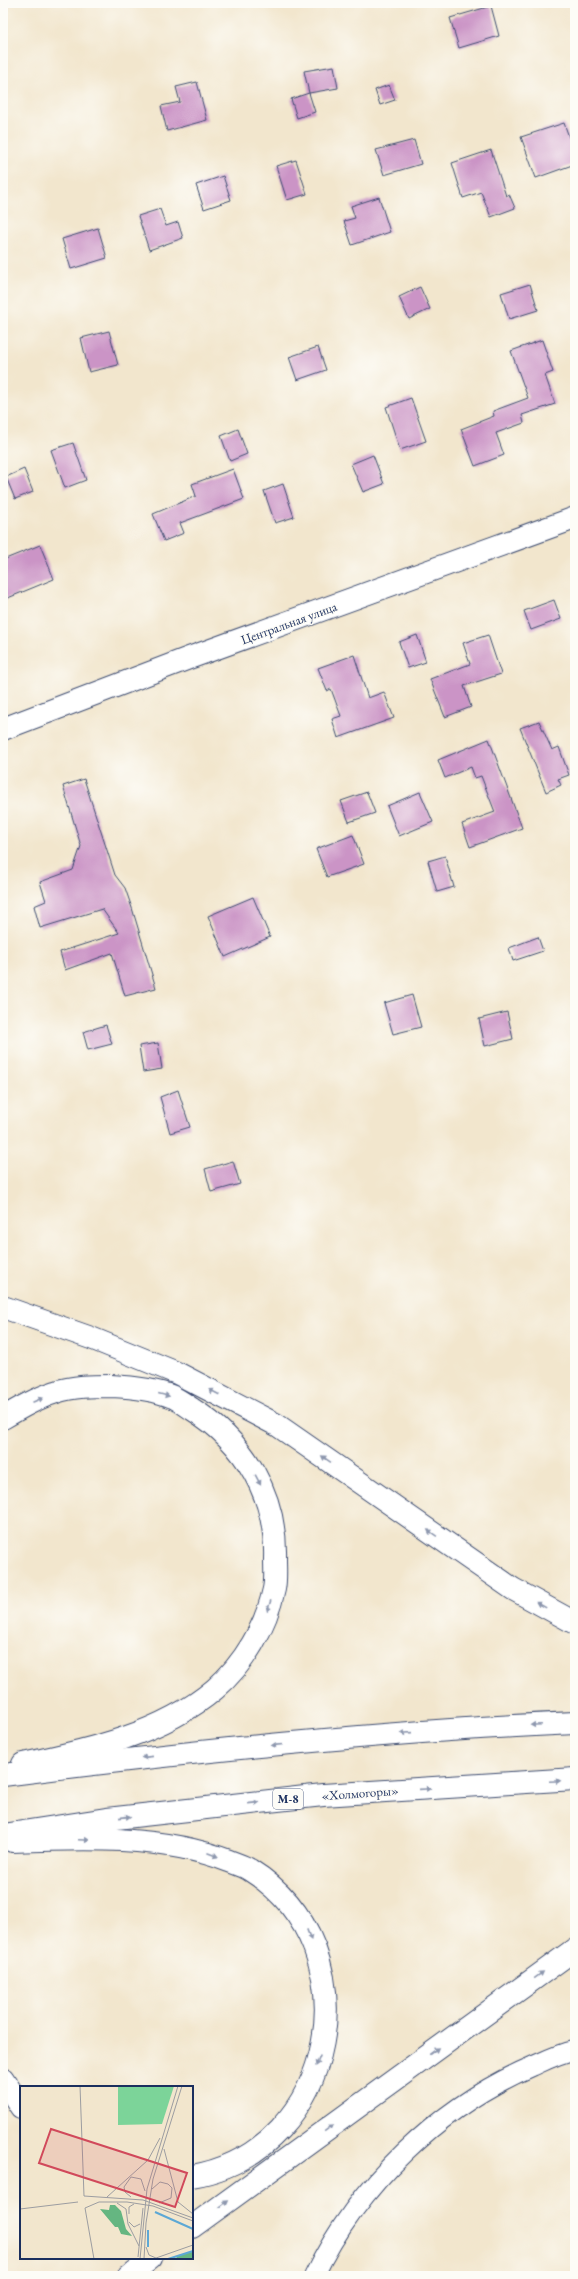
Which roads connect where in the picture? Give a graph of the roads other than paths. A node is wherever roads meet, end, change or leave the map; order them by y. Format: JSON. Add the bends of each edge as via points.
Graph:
{"nodes":[{"id":1,"x":575,"y":518,"type":"edge"},
{"id":2,"x":3,"y":729,"type":"edge"},
{"id":3,"x":3,"y":1307,"type":"edge"},
{"id":4,"x":3,"y":1418,"type":"edge"},
{"id":5,"x":575,"y":1623,"type":"edge"},
{"id":6,"x":575,"y":1723,"type":"edge"},
{"id":7,"x":3,"y":1769,"type":"edge"},
{"id":8,"x":3,"y":1775,"type":"edge"},
{"id":9,"x":575,"y":1780,"type":"edge"},
{"id":10,"x":3,"y":1835,"type":"edge"},
{"id":11,"x":3,"y":1842,"type":"edge"},
{"id":12,"x":575,"y":1949,"type":"edge"},
{"id":13,"x":575,"y":2050,"type":"edge"},
{"id":14,"x":3,"y":2079,"type":"edge"},
{"id":15,"x":20,"y":2105,"type":"edge"},
{"id":16,"x":193,"y":2176,"type":"edge"},
{"id":17,"x":193,"y":2226,"type":"edge"},
{"id":18,"x":150,"y":2259,"type":"edge"},
{"id":19,"x":129,"y":2276,"type":"edge"},
{"id":20,"x":314,"y":2276,"type":"edge"}],
"edges":[{"from":1,"to":2,"type":"main road","name":"Центральная улица","via":[[189,658]]},
{"from":5,"to":3,"type":"main road","one_way":true,"via":[[512,1589],[277,1425],[178,1373],[91,1338]]},
{"from":4,"to":7,"type":"main road","one_way":true,"via":[[58,1391],[90,1386],[130,1387],[173,1397],[213,1422],[243,1453],[266,1495],[276,1539],[275,1588],[262,1625],[241,1662],[214,1690],[176,1715],[131,1736]]},
{"from":6,"to":8,"type":"main road","one_way":true,"via":[[377,1735],[144,1757]]},
{"from":10,"to":9,"type":"main road","name":"«Холмогоры»","number":"М-8","one_way":true,"via":[[107,1819],[323,1795]]},
{"from":11,"to":16,"type":"main road","one_way":true,"via":[[61,1839],[152,1843],[205,1852],[249,1869],[282,1894],[306,1927],[322,1967],[327,2012],[321,2056],[302,2098],[273,2136],[235,2163]]},
{"from":17,"to":12,"type":"main road","one_way":true},
{"from":13,"to":20,"type":"street","via":[[504,2078],[460,2106],[420,2138],[366,2193],[328,2247]]},
{"from":14,"to":15,"type":"main road"},
{"from":18,"to":19,"type":"main road"}]}
